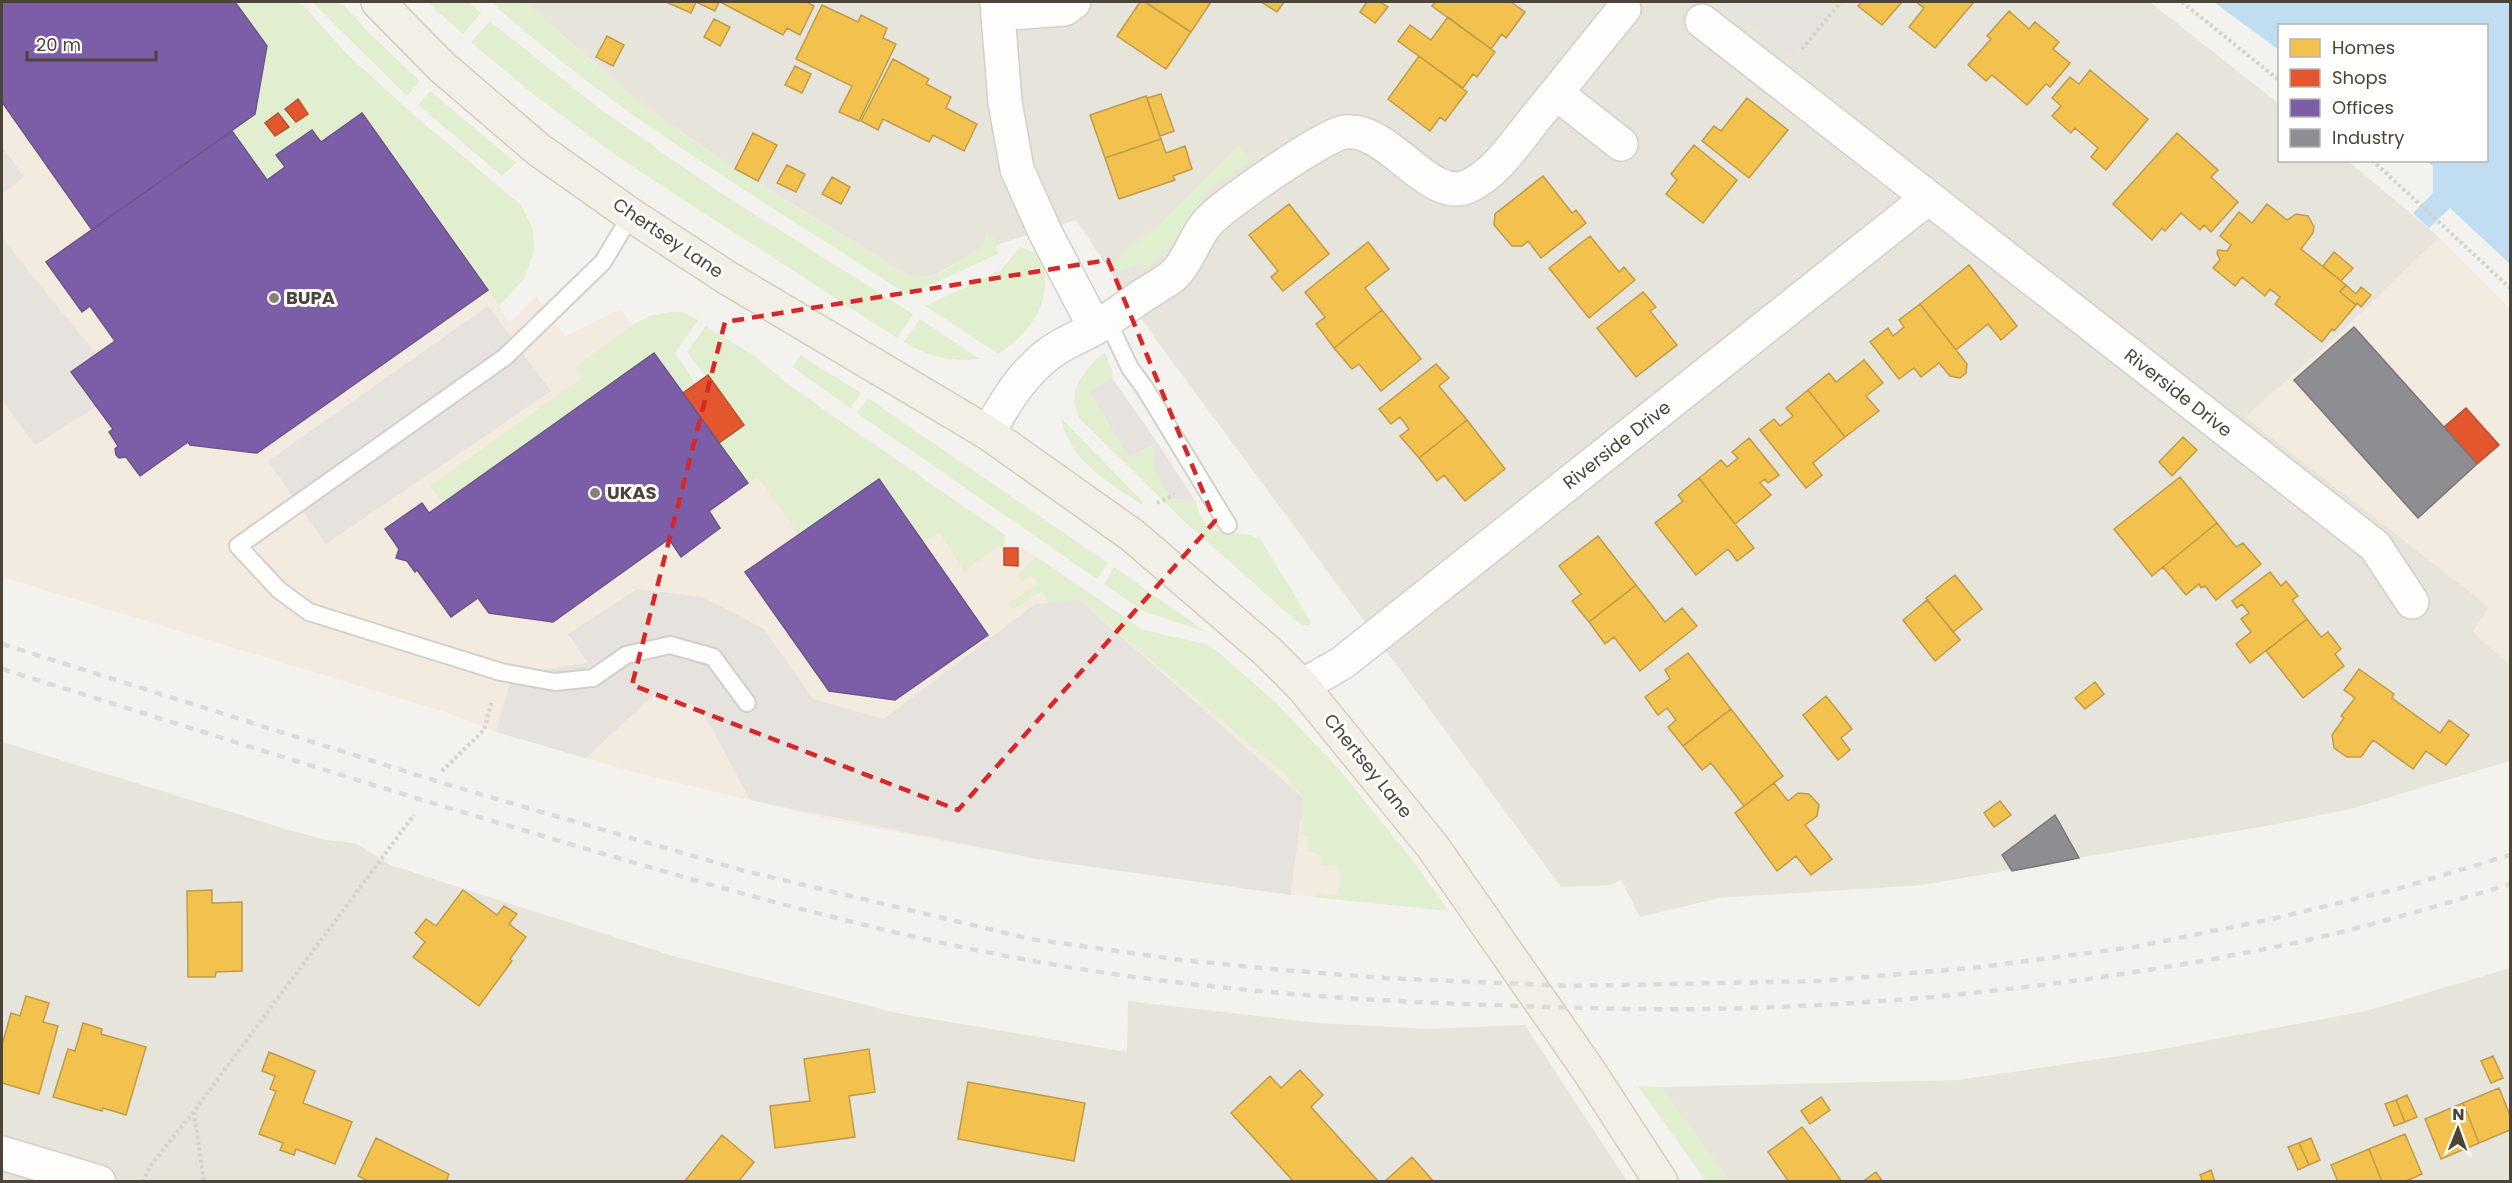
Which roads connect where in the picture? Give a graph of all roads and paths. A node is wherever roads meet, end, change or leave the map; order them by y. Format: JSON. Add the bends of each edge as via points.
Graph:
{"nodes":[{"id":1,"x":378,"y":2,"type":"edge"},
{"id":2,"x":1074,"y":2,"type":"edge"},
{"id":3,"x":1841,"y":2,"type":"edge"},
{"id":4,"x":2182,"y":2,"type":"edge"},
{"id":5,"x":998,"y":8,"type":"edge"},
{"id":6,"x":1624,"y":9,"type":"dead end"},
{"id":7,"x":1702,"y":21,"type":"dead end"},
{"id":8,"x":2278,"y":79,"type":"edge"},
{"id":9,"x":1776,"y":80,"type":"junction"},
{"id":10,"x":1556,"y":93,"type":"junction"},
{"id":11,"x":1621,"y":144,"type":"dead end"},
{"id":12,"x":2374,"y":162,"type":"edge"},
{"id":13,"x":1928,"y":198,"type":"junction"},
{"id":14,"x":631,"y":214,"type":"junction"},
{"id":15,"x":2511,"y":288,"type":"edge"},
{"id":16,"x":1101,"y":324,"type":"junction"},
{"id":17,"x":988,"y":433,"type":"junction"},
{"id":18,"x":1228,"y":525,"type":"dead end"},
{"id":19,"x":2412,"y":602,"type":"dead end"},
{"id":20,"x":501,"y":672,"type":"junction"},
{"id":21,"x":1302,"y":686,"type":"junction"},
{"id":22,"x":747,"y":703,"type":"dead end"},
{"id":23,"x":442,"y":771,"type":"dead end"},
{"id":24,"x":414,"y":815,"type":"dead end"},
{"id":25,"x":194,"y":1111,"type":"junction"},
{"id":26,"x":2,"y":1152,"type":"edge"},
{"id":27,"x":99,"y":1182,"type":"edge"},
{"id":28,"x":143,"y":1182,"type":"edge"},
{"id":29,"x":204,"y":1182,"type":"edge"},
{"id":30,"x":1660,"y":1182,"type":"edge"}],
"edges":[{"from":1,"to":14,"type":"main road","name":"Chertsey Lane","via":[[442,67],[539,150]]},
{"from":2,"to":5,"type":"street","via":[[1065,9]]},
{"from":3,"to":9,"type":"path"},
{"from":4,"to":8,"type":"path"},
{"from":5,"to":16,"type":"street","via":[[1005,102],[1017,170],[1045,232]]},
{"from":6,"to":10,"type":"street"},
{"from":7,"to":9,"type":"street","name":"Riverside Drive"},
{"from":9,"to":13,"type":"street","name":"Riverside Drive"},
{"from":10,"to":11,"type":"street"},
{"from":10,"to":16,"type":"street","via":[[1486,176],[1466,187],[1449,188],[1430,181],[1366,134],[1345,132],[1325,139],[1228,205],[1193,241],[1174,274]]},
{"from":12,"to":15,"type":"path"},
{"from":13,"to":19,"type":"street","name":"Riverside Drive","via":[[2375,546]]},
{"from":13,"to":21,"type":"street","name":"Riverside Drive","via":[[1342,663]]},
{"from":14,"to":17,"type":"main road","name":"Chertsey Lane","via":[[726,277]]},
{"from":14,"to":20,"type":"lane","via":[[603,262],[505,357],[238,546],[279,590],[309,612]]},
{"from":16,"to":17,"type":"street","via":[[1039,361]]},
{"from":16,"to":18,"type":"lane"},
{"from":17,"to":21,"type":"main road","name":"Chertsey Lane","via":[[1132,535]]},
{"from":20,"to":22,"type":"lane","via":[[555,682],[593,678],[626,655],[670,645],[713,657]]},
{"from":20,"to":23,"type":"path","via":[[484,730]]},
{"from":21,"to":30,"type":"main road","name":"Chertsey Lane","via":[[1433,847],[1589,1071]]},
{"from":24,"to":25,"type":"path"},
{"from":25,"to":28,"type":"path","via":[[151,1165]]},
{"from":25,"to":29,"type":"path"},
{"from":26,"to":27,"type":"street"}]}
